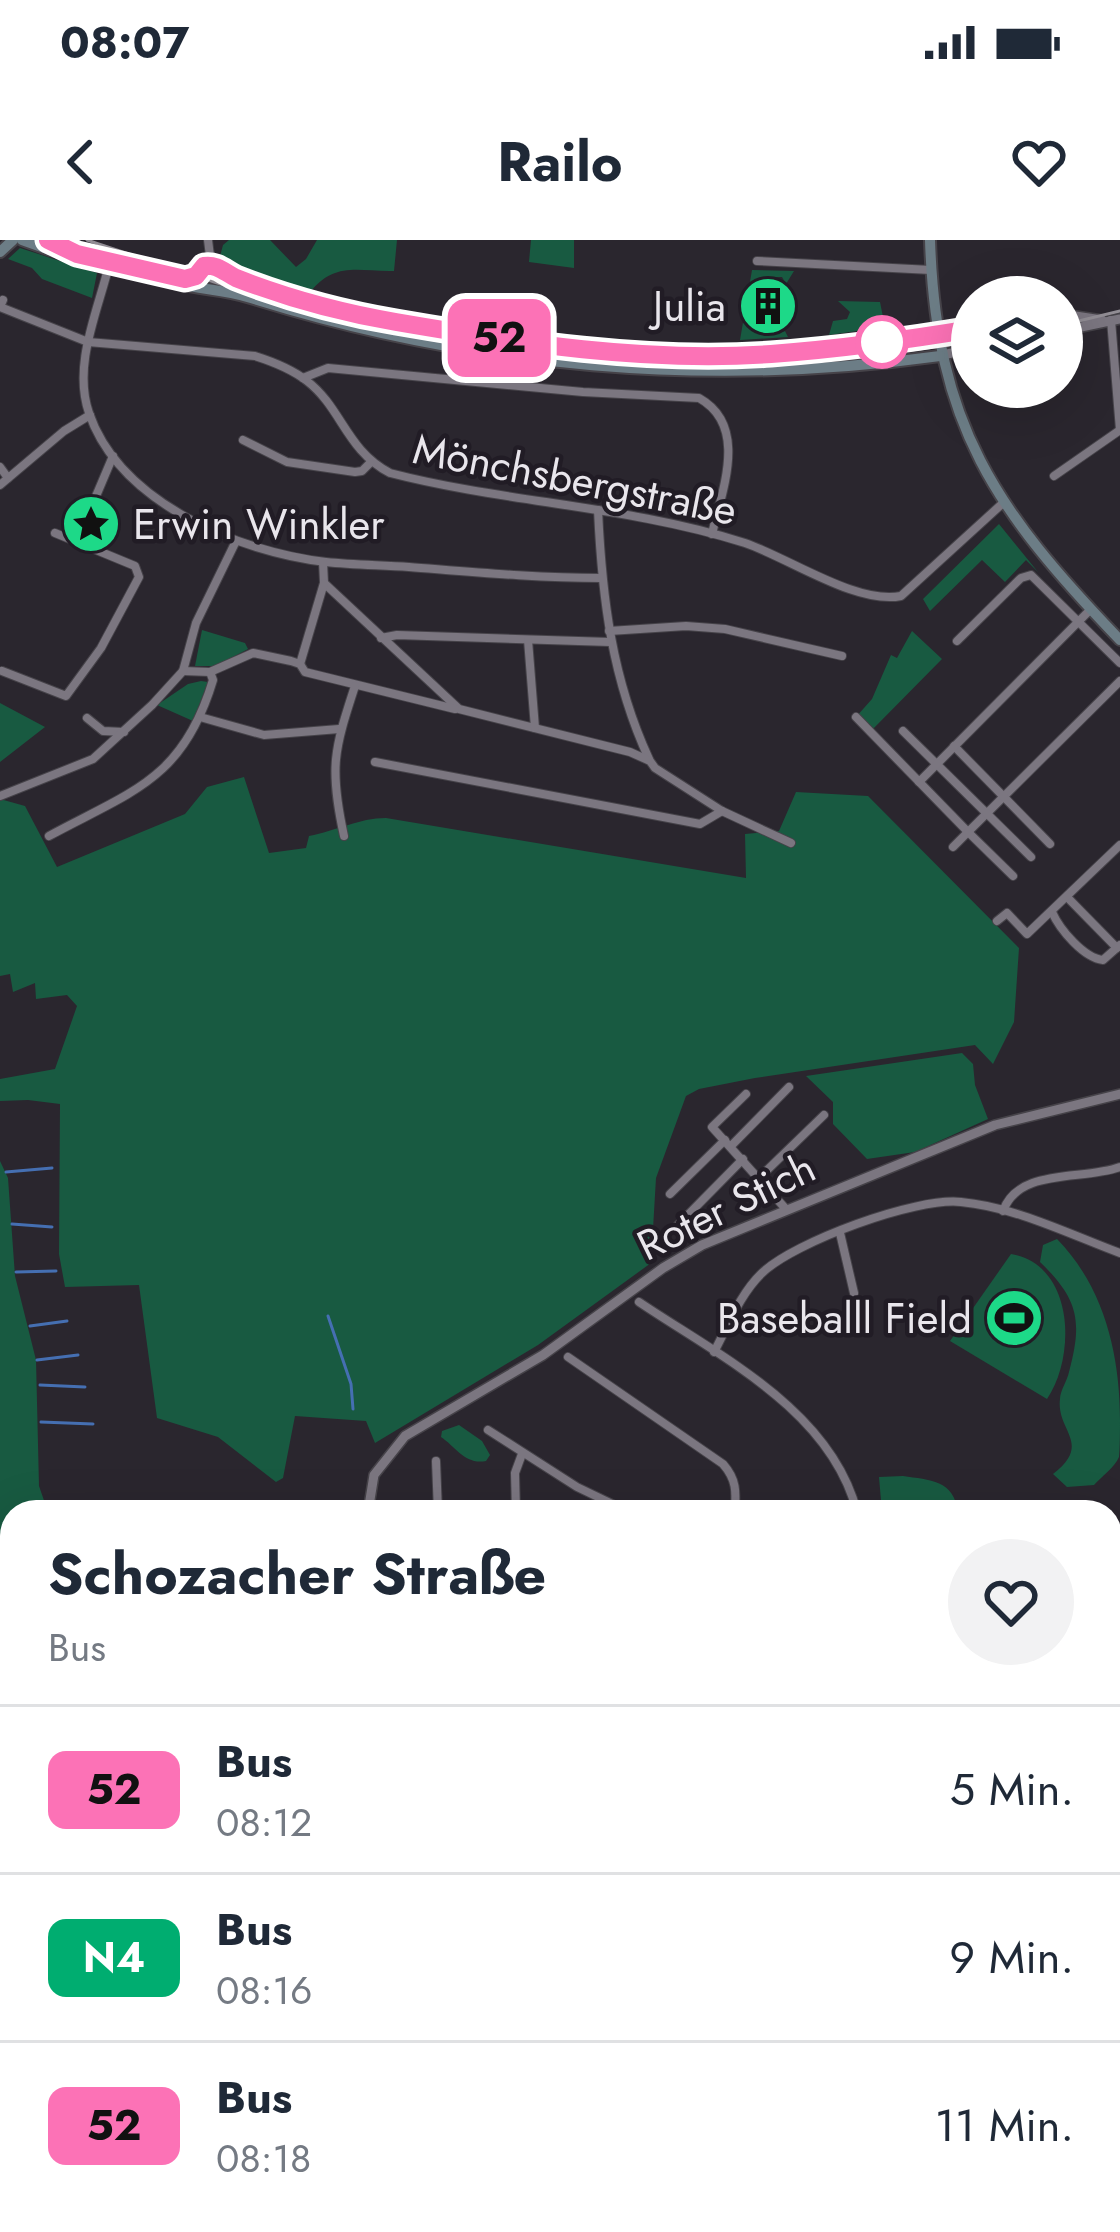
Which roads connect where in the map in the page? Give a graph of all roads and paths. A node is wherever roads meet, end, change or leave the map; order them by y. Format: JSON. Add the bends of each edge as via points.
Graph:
{"nodes":[{"id":1,"x":13,"y":240,"type":"edge"},
{"id":2,"x":22,"y":240,"type":"edge"},
{"id":3,"x":48,"y":240,"type":"edge"},
{"id":4,"x":208,"y":240,"type":"edge"},
{"id":5,"x":930,"y":240,"type":"edge"},
{"id":6,"x":0,"y":252,"type":"edge"},
{"id":7,"x":77,"y":254,"type":"junction"},
{"id":8,"x":110,"y":261,"type":"junction"},
{"id":9,"x":757,"y":261,"type":"dead end"},
{"id":10,"x":217,"y":267,"type":"junction"},
{"id":11,"x":147,"y":270,"type":"junction"},
{"id":12,"x":931,"y":270,"type":"junction"},
{"id":13,"x":196,"y":276,"type":"junction"},
{"id":14,"x":202,"y":289,"type":"junction"},
{"id":15,"x":217,"y":290,"type":"junction"},
{"id":16,"x":3,"y":300,"type":"edge"},
{"id":17,"x":1083,"y":316,"type":"edge"},
{"id":18,"x":1113,"y":320,"type":"edge"},
{"id":19,"x":1083,"y":326,"type":"edge"},
{"id":20,"x":951,"y":333,"type":"edge"},
{"id":21,"x":937,"y":335,"type":"junction"},
{"id":22,"x":88,"y":342,"type":"junction"},
{"id":23,"x":951,"y":354,"type":"edge"},
{"id":24,"x":940,"y":356,"type":"junction"},
{"id":25,"x":1117,"y":357,"type":"edge"},
{"id":26,"x":337,"y":371,"type":"junction"},
{"id":27,"x":303,"y":378,"type":"junction"},
{"id":28,"x":316,"y":389,"type":"junction"},
{"id":29,"x":89,"y":415,"type":"junction"},
{"id":30,"x":1120,"y":430,"type":"edge"},
{"id":31,"x":243,"y":440,"type":"dead end"},
{"id":32,"x":114,"y":454,"type":"junction"},
{"id":33,"x":370,"y":463,"type":"junction"},
{"id":34,"x":0,"y":467,"type":"edge"},
{"id":35,"x":1054,"y":476,"type":"dead end"},
{"id":36,"x":4,"y":482,"type":"edge"},
{"id":37,"x":1004,"y":503,"type":"junction"},
{"id":38,"x":598,"y":510,"type":"junction"},
{"id":39,"x":55,"y":533,"type":"dead end"},
{"id":40,"x":712,"y":534,"type":"junction"},
{"id":41,"x":236,"y":541,"type":"junction"},
{"id":42,"x":77,"y":542,"type":"junction"},
{"id":43,"x":322,"y":562,"type":"junction"},
{"id":44,"x":601,"y":578,"type":"junction"},
{"id":45,"x":324,"y":583,"type":"junction"},
{"id":46,"x":1091,"y":610,"type":"junction"},
{"id":47,"x":1078,"y":621,"type":"junction"},
{"id":48,"x":609,"y":631,"type":"junction"},
{"id":49,"x":381,"y":638,"type":"junction"},
{"id":50,"x":528,"y":640,"type":"junction"},
{"id":51,"x":1120,"y":640,"type":"edge"},
{"id":52,"x":957,"y":641,"type":"dead end"},
{"id":53,"x":610,"y":642,"type":"junction"},
{"id":54,"x":842,"y":656,"type":"dead end"},
{"id":55,"x":1120,"y":663,"type":"edge"},
{"id":56,"x":300,"y":664,"type":"junction"},
{"id":57,"x":2,"y":671,"type":"edge"},
{"id":58,"x":183,"y":671,"type":"junction"},
{"id":59,"x":210,"y":672,"type":"junction"},
{"id":60,"x":1120,"y":681,"type":"edge"},
{"id":61,"x":428,"y":682,"type":"junction"},
{"id":62,"x":355,"y":686,"type":"junction"},
{"id":63,"x":420,"y":702,"type":"junction"},
{"id":64,"x":459,"y":709,"type":"junction"},
{"id":65,"x":200,"y":717,"type":"junction"},
{"id":66,"x":856,"y":717,"type":"dead end"},
{"id":67,"x":87,"y":718,"type":"dead end"},
{"id":68,"x":535,"y":728,"type":"junction"},
{"id":69,"x":339,"y":730,"type":"junction"},
{"id":70,"x":903,"y":731,"type":"dead end"},
{"id":71,"x":125,"y":732,"type":"junction"},
{"id":72,"x":954,"y":746,"type":"junction"},
{"id":73,"x":650,"y":760,"type":"junction"},
{"id":74,"x":375,"y":762,"type":"dead end"},
{"id":75,"x":936,"y":764,"type":"junction"},
{"id":76,"x":919,"y":782,"type":"junction"},
{"id":77,"x":0,"y":796,"type":"edge"},
{"id":78,"x":1002,"y":796,"type":"junction"},
{"id":79,"x":722,"y":812,"type":"junction"},
{"id":80,"x":987,"y":814,"type":"junction"},
{"id":81,"x":968,"y":832,"type":"junction"},
{"id":82,"x":49,"y":836,"type":"dead end"},
{"id":83,"x":344,"y":836,"type":"dead end"},
{"id":84,"x":791,"y":843,"type":"dead end"},
{"id":85,"x":1050,"y":844,"type":"dead end"},
{"id":86,"x":1120,"y":845,"type":"edge"},
{"id":87,"x":953,"y":848,"type":"dead end"},
{"id":88,"x":1031,"y":857,"type":"dead end"},
{"id":89,"x":1012,"y":876,"type":"dead end"},
{"id":90,"x":1067,"y":897,"type":"junction"},
{"id":91,"x":1052,"y":912,"type":"junction"},
{"id":92,"x":997,"y":921,"type":"dead end"},
{"id":93,"x":1119,"y":946,"type":"edge"},
{"id":94,"x":789,"y":1088,"type":"dead end"},
{"id":95,"x":746,"y":1094,"type":"dead end"},
{"id":96,"x":1120,"y":1094,"type":"edge"},
{"id":97,"x":824,"y":1115,"type":"dead end"},
{"id":98,"x":728,"y":1143,"type":"junction"},
{"id":99,"x":742,"y":1160,"type":"junction"},
{"id":100,"x":1120,"y":1167,"type":"edge"},
{"id":101,"x":760,"y":1177,"type":"junction"},
{"id":102,"x":670,"y":1194,"type":"dead end"},
{"id":103,"x":785,"y":1208,"type":"junction"},
{"id":104,"x":1003,"y":1211,"type":"junction"},
{"id":105,"x":676,"y":1227,"type":"dead end"},
{"id":106,"x":840,"y":1233,"type":"junction"},
{"id":107,"x":1120,"y":1253,"type":"edge"},
{"id":108,"x":854,"y":1293,"type":"dead end"},
{"id":109,"x":639,"y":1302,"type":"dead end"},
{"id":110,"x":714,"y":1352,"type":"junction"},
{"id":111,"x":568,"y":1357,"type":"dead end"},
{"id":112,"x":488,"y":1430,"type":"dead end"},
{"id":113,"x":522,"y":1454,"type":"junction"},
{"id":114,"x":436,"y":1461,"type":"dead end"},
{"id":115,"x":370,"y":1500,"type":"edge"},
{"id":116,"x":438,"y":1500,"type":"edge"},
{"id":117,"x":515,"y":1500,"type":"edge"},
{"id":118,"x":607,"y":1500,"type":"edge"},
{"id":119,"x":736,"y":1500,"type":"edge"},
{"id":120,"x":852,"y":1500,"type":"edge"}],
"edges":[{"from":1,"to":6,"type":"main road"},
{"from":2,"to":7,"type":"main road"},
{"from":3,"to":7,"type":"main road"},
{"from":4,"to":10,"type":"street"},
{"from":5,"to":12,"type":"main road"},
{"from":7,"to":8,"type":"main road"},
{"from":8,"to":11,"type":"main road"},
{"from":8,"to":22,"type":"street"},
{"from":9,"to":12,"type":"street"},
{"from":10,"to":13,"type":"main road"},
{"from":10,"to":15,"type":"main road","via":[[224,280]]},
{"from":10,"to":21,"type":"main road","via":[[390,321],[640,353],[771,354]]},
{"from":11,"to":13,"type":"main road"},
{"from":11,"to":14,"type":"main road"},
{"from":12,"to":21,"type":"main road"},
{"from":13,"to":14,"type":"main road"},
{"from":14,"to":15,"type":"main road"},
{"from":15,"to":24,"type":"main road","via":[[389,337],[550,363],[810,370]]},
{"from":16,"to":22,"type":"street","name":"Mönchsbergstraße","via":[[0,308]]},
{"from":17,"to":18,"type":"street"},
{"from":18,"to":19,"type":"street"},
{"from":18,"to":25,"type":"street"},
{"from":20,"to":21,"type":"street"},
{"from":21,"to":24,"type":"main road"},
{"from":22,"to":27,"type":"street","name":"Mönchsbergstraße","via":[[255,356]]},
{"from":22,"to":29,"type":"street"},
{"from":23,"to":24,"type":"street"},
{"from":24,"to":37,"type":"main road","via":[[974,451]]},
{"from":25,"to":30,"type":"street"},
{"from":26,"to":27,"type":"street"},
{"from":26,"to":28,"type":"street"},
{"from":26,"to":40,"type":"street","via":[[699,398],[722,420],[729,442]]},
{"from":27,"to":28,"type":"street","name":"Mönchsbergstraße"},
{"from":28,"to":33,"type":"street","name":"Mönchsbergstraße"},
{"from":29,"to":32,"type":"street"},
{"from":29,"to":36,"type":"street"},
{"from":30,"to":35,"type":"street"},
{"from":31,"to":33,"type":"street","via":[[302,466],[355,472]]},
{"from":32,"to":41,"type":"street","via":[[145,491]]},
{"from":32,"to":42,"type":"street"},
{"from":33,"to":38,"type":"street","name":"Mönchsbergstraße"},
{"from":34,"to":36,"type":"street"},
{"from":37,"to":40,"type":"street","name":"Mönchsbergstraße","via":[[894,598],[868,597]]},
{"from":37,"to":46,"type":"main road"},
{"from":38,"to":40,"type":"street","name":"Mönchsbergstraße"},
{"from":38,"to":44,"type":"street"},
{"from":39,"to":42,"type":"street"},
{"from":41,"to":43,"type":"street"},
{"from":41,"to":58,"type":"street"},
{"from":42,"to":57,"type":"street","via":[[140,570],[101,648],[65,696]]},
{"from":43,"to":44,"type":"street"},
{"from":43,"to":45,"type":"street"},
{"from":44,"to":48,"type":"street"},
{"from":45,"to":49,"type":"street"},
{"from":45,"to":56,"type":"street"},
{"from":46,"to":47,"type":"street"},
{"from":46,"to":51,"type":"main road"},
{"from":47,"to":52,"type":"street","via":[[1025,575]]},
{"from":47,"to":55,"type":"street"},
{"from":47,"to":72,"type":"street"},
{"from":48,"to":53,"type":"street"},
{"from":48,"to":54,"type":"street","via":[[725,629]]},
{"from":49,"to":50,"type":"street"},
{"from":49,"to":61,"type":"street"},
{"from":50,"to":53,"type":"street"},
{"from":50,"to":68,"type":"street"},
{"from":53,"to":73,"type":"street"},
{"from":56,"to":59,"type":"street","via":[[253,653]]},
{"from":56,"to":62,"type":"street"},
{"from":58,"to":59,"type":"street"},
{"from":58,"to":71,"type":"street"},
{"from":59,"to":65,"type":"street"},
{"from":60,"to":78,"type":"street"},
{"from":61,"to":63,"type":"street"},
{"from":61,"to":64,"type":"street"},
{"from":62,"to":63,"type":"street"},
{"from":62,"to":69,"type":"street"},
{"from":63,"to":64,"type":"street"},
{"from":64,"to":68,"type":"street"},
{"from":65,"to":69,"type":"street","via":[[264,735]]},
{"from":65,"to":82,"type":"street","via":[[151,782]]},
{"from":66,"to":76,"type":"street"},
{"from":67,"to":71,"type":"street","via":[[103,731]]},
{"from":68,"to":73,"type":"street"},
{"from":69,"to":83,"type":"street","via":[[332,780]]},
{"from":70,"to":75,"type":"street"},
{"from":71,"to":77,"type":"street","via":[[93,759]]},
{"from":72,"to":75,"type":"street"},
{"from":72,"to":78,"type":"street"},
{"from":73,"to":79,"type":"street"},
{"from":74,"to":79,"type":"street","via":[[700,824]]},
{"from":75,"to":76,"type":"street"},
{"from":75,"to":80,"type":"street"},
{"from":76,"to":81,"type":"street"},
{"from":78,"to":80,"type":"street"},
{"from":78,"to":85,"type":"street"},
{"from":79,"to":84,"type":"street"},
{"from":80,"to":81,"type":"street"},
{"from":80,"to":88,"type":"street"},
{"from":81,"to":87,"type":"street"},
{"from":81,"to":89,"type":"street"},
{"from":86,"to":90,"type":"street"},
{"from":90,"to":91,"type":"street"},
{"from":90,"to":93,"type":"street"},
{"from":91,"to":92,"type":"street","via":[[1028,934],[1007,913]]},
{"from":91,"to":93,"type":"street","via":[[1091,958],[1103,960]]},
{"from":94,"to":98,"type":"street"},
{"from":95,"to":98,"type":"street","via":[[712,1127]]},
{"from":96,"to":103,"type":"street","name":"Roter Stich","via":[[994,1125]]},
{"from":97,"to":101,"type":"street"},
{"from":98,"to":99,"type":"street"},
{"from":98,"to":102,"type":"street"},
{"from":99,"to":101,"type":"street"},
{"from":99,"to":105,"type":"street"},
{"from":100,"to":104,"type":"street","via":[[1023,1185]]},
{"from":101,"to":103,"type":"street"},
{"from":103,"to":115,"type":"street","name":"Roter Stich","via":[[672,1262],[543,1355],[404,1436],[374,1475]]},
{"from":104,"to":106,"type":"street","via":[[926,1202]]},
{"from":104,"to":107,"type":"street"},
{"from":106,"to":108,"type":"street"},
{"from":106,"to":110,"type":"street","via":[[765,1270]]},
{"from":109,"to":110,"type":"street"},
{"from":110,"to":120,"type":"street","via":[[800,1416]]},
{"from":111,"to":119,"type":"street","via":[[723,1464]]},
{"from":112,"to":113,"type":"street"},
{"from":113,"to":117,"type":"street"},
{"from":113,"to":118,"type":"street"},
{"from":114,"to":116,"type":"street"}]}
